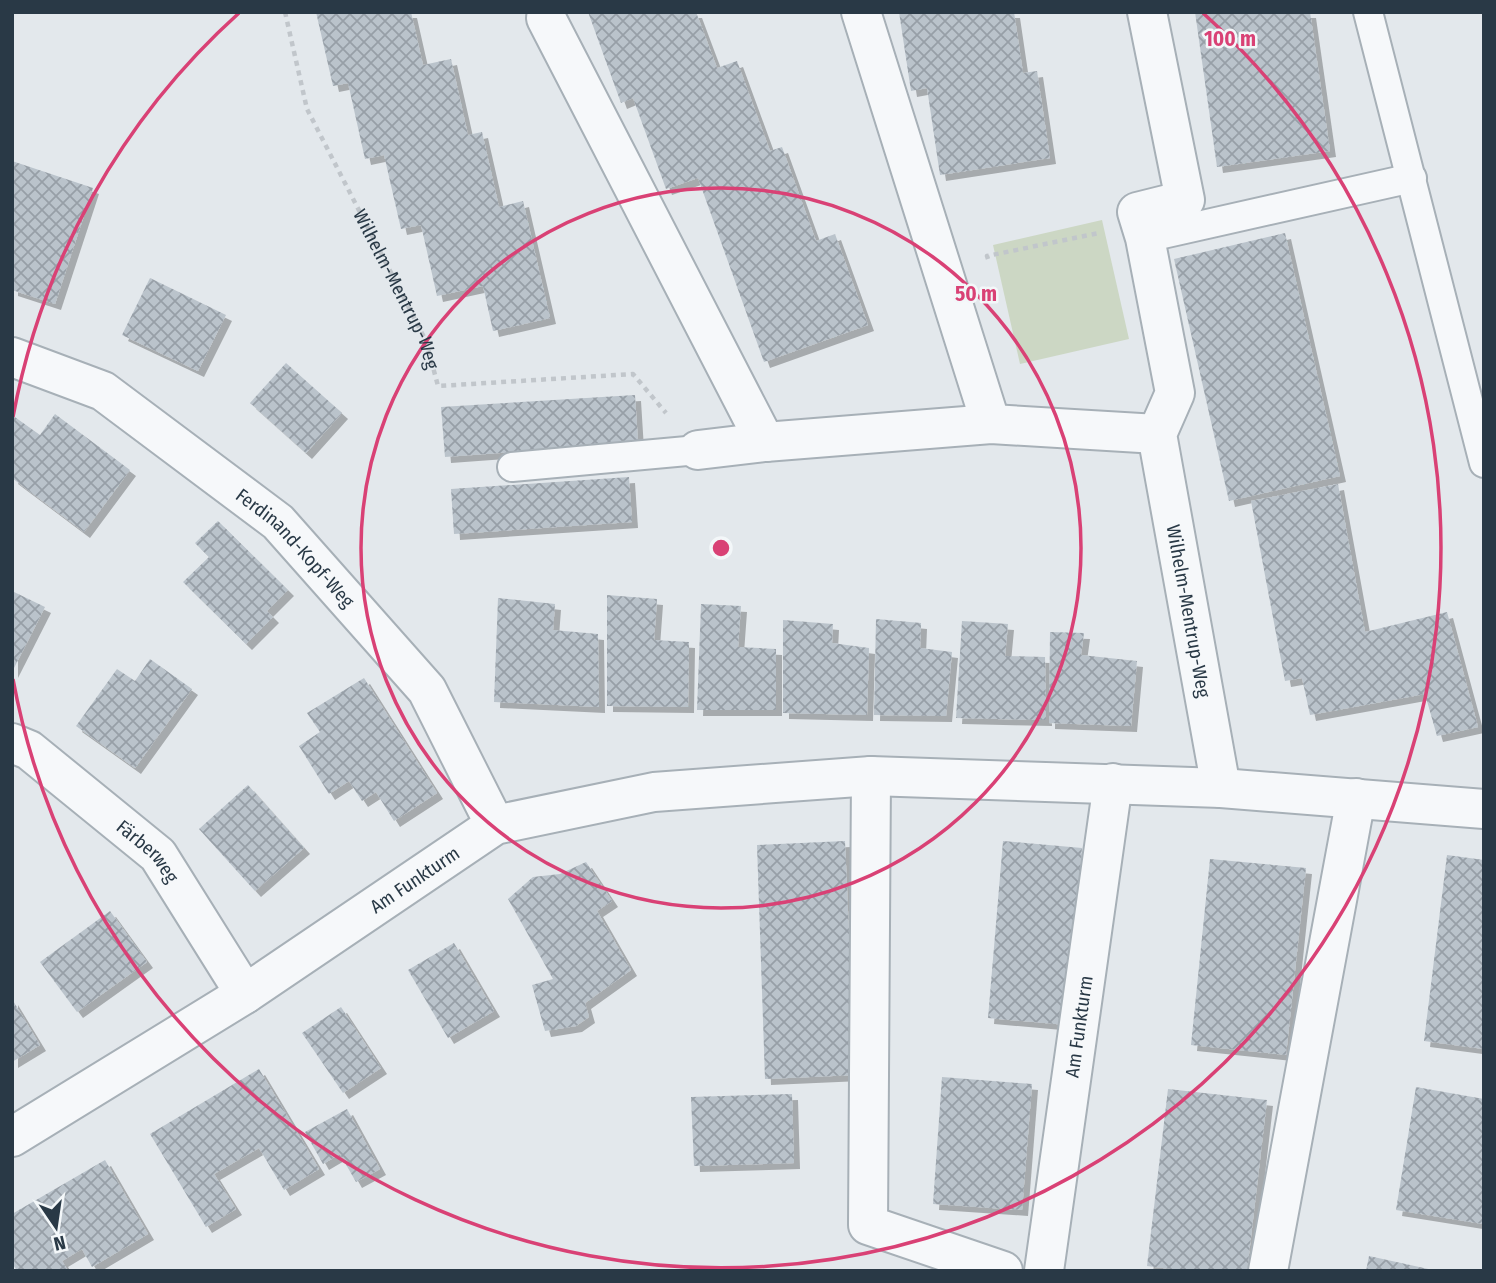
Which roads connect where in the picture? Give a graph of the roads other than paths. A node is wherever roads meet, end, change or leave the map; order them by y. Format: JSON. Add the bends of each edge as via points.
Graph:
{"nodes":[{"id":1,"x":861,"y":12,"type":"edge"},
{"id":2,"x":1147,"y":12,"type":"edge"},
{"id":3,"x":1368,"y":12,"type":"edge"},
{"id":4,"x":546,"y":18,"type":"dead end"},
{"id":5,"x":1412,"y":178,"type":"junction"},
{"id":6,"x":1143,"y":231,"type":"junction"},
{"id":7,"x":12,"y":357,"type":"edge"},
{"id":8,"x":992,"y":424,"type":"junction"},
{"id":9,"x":1157,"y":434,"type":"junction"},
{"id":10,"x":765,"y":442,"type":"junction"},
{"id":11,"x":698,"y":450,"type":"joint"},
{"id":12,"x":1484,"y":463,"type":"edge"},
{"id":13,"x":512,"y":467,"type":"dead end"},
{"id":14,"x":12,"y":743,"type":"edge"},
{"id":15,"x":871,"y":776,"type":"junction"},
{"id":16,"x":1113,"y":783,"type":"junction"},
{"id":17,"x":1221,"y":788,"type":"junction"},
{"id":18,"x":1356,"y":798,"type":"junction"},
{"id":19,"x":1484,"y":809,"type":"edge"},
{"id":20,"x":495,"y":825,"type":"junction"},
{"id":21,"x":245,"y":994,"type":"junction"},
{"id":22,"x":12,"y":1137,"type":"edge"},
{"id":23,"x":1003,"y":1271,"type":"edge"},
{"id":24,"x":1044,"y":1271,"type":"edge"},
{"id":25,"x":1268,"y":1271,"type":"edge"}],
"edges":[{"from":1,"to":8,"type":"street"},
{"from":2,"to":6,"type":"street","via":[[1185,200],[1137,212]]},
{"from":3,"to":5,"type":"lane"},
{"from":4,"to":10,"type":"street"},
{"from":5,"to":6,"type":"lane"},
{"from":5,"to":12,"type":"lane"},
{"from":6,"to":9,"type":"street","via":[[1175,393]]},
{"from":7,"to":20,"type":"street","name":"Ferdinand-Kopf-Weg","via":[[103,391],[278,522],[427,690]]},
{"from":8,"to":9,"type":"street"},
{"from":8,"to":10,"type":"street"},
{"from":9,"to":17,"type":"street","name":"Wilhelm-Mentrup-Weg"},
{"from":10,"to":11,"type":"street"},
{"from":11,"to":13,"type":"lane"},
{"from":14,"to":21,"type":"street","name":"Färberweg","via":[[29,750],[159,855]]},
{"from":15,"to":16,"type":"street","name":"Am Funkturm"},
{"from":15,"to":20,"type":"street","name":"Am Funkturm","via":[[654,792]]},
{"from":15,"to":23,"type":"street","via":[[868,1225]]},
{"from":16,"to":17,"type":"street","name":"Am Funkturm"},
{"from":16,"to":24,"type":"street","name":"Am Funkturm"},
{"from":17,"to":18,"type":"street","name":"Am Funkturm"},
{"from":18,"to":19,"type":"street","name":"Am Funkturm"},
{"from":18,"to":25,"type":"street"},
{"from":20,"to":21,"type":"street","name":"Am Funkturm"},
{"from":21,"to":22,"type":"street","name":"Am Funkturm"}]}
